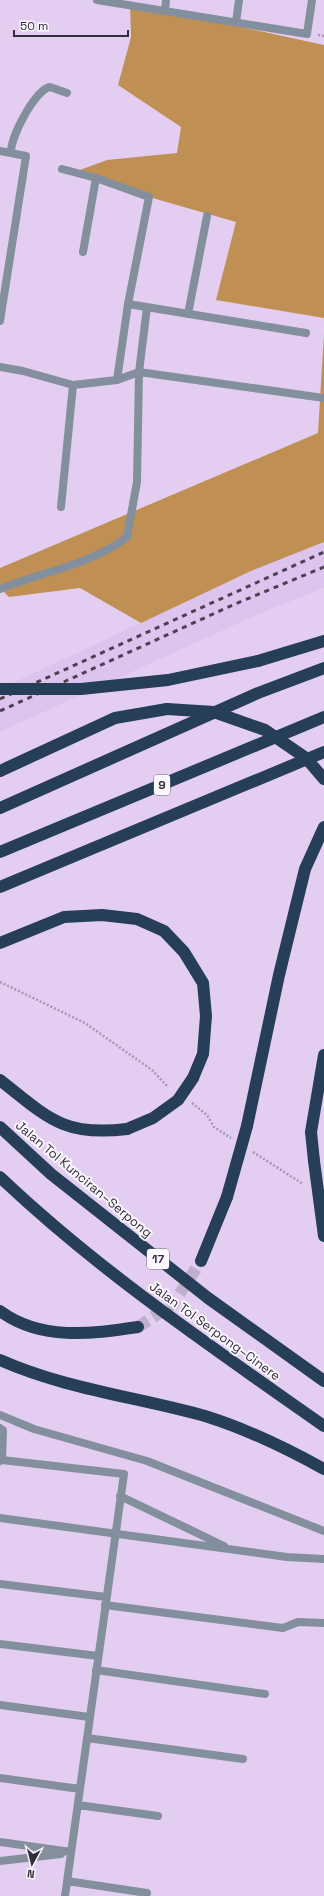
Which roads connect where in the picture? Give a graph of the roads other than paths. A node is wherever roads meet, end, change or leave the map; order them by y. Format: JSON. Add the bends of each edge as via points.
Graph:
{"nodes":[{"id":1,"x":96,"y":0,"type":"edge"},
{"id":2,"x":166,"y":0,"type":"edge"},
{"id":3,"x":239,"y":0,"type":"edge"},
{"id":4,"x":312,"y":0,"type":"edge"},
{"id":5,"x":165,"y":11,"type":"junction"},
{"id":6,"x":236,"y":22,"type":"junction"},
{"id":7,"x":67,"y":93,"type":"dead end"},
{"id":8,"x":0,"y":151,"type":"edge"},
{"id":9,"x":11,"y":152,"type":"junction"},
{"id":10,"x":62,"y":169,"type":"dead end"},
{"id":11,"x":96,"y":178,"type":"junction"},
{"id":12,"x":207,"y":216,"type":"dead end"},
{"id":13,"x":82,"y":252,"type":"dead end"},
{"id":14,"x":128,"y":304,"type":"junction"},
{"id":15,"x":146,"y":307,"type":"junction"},
{"id":16,"x":188,"y":314,"type":"junction"},
{"id":17,"x":0,"y":321,"type":"edge"},
{"id":18,"x":306,"y":333,"type":"dead end"},
{"id":19,"x":0,"y":367,"type":"edge"},
{"id":20,"x":139,"y":372,"type":"junction"},
{"id":21,"x":117,"y":380,"type":"junction"},
{"id":22,"x":73,"y":385,"type":"junction"},
{"id":23,"x":324,"y":398,"type":"edge"},
{"id":24,"x":61,"y":507,"type":"dead end"},
{"id":25,"x":0,"y":589,"type":"edge"},
{"id":26,"x":324,"y":641,"type":"edge"},
{"id":27,"x":324,"y":668,"type":"edge"},
{"id":28,"x":0,"y":690,"type":"edge"},
{"id":29,"x":324,"y":717,"type":"edge"},
{"id":30,"x":324,"y":752,"type":"edge"},
{"id":31,"x":0,"y":771,"type":"edge"},
{"id":32,"x":324,"y":779,"type":"edge"},
{"id":33,"x":0,"y":808,"type":"edge"},
{"id":34,"x":324,"y":827,"type":"edge"},
{"id":35,"x":0,"y":852,"type":"edge"},
{"id":36,"x":0,"y":887,"type":"edge"},
{"id":37,"x":0,"y":942,"type":"edge"},
{"id":38,"x":324,"y":1055,"type":"edge"},
{"id":39,"x":0,"y":1080,"type":"edge"},
{"id":40,"x":0,"y":1127,"type":"edge"},
{"id":41,"x":0,"y":1177,"type":"edge"},
{"id":42,"x":324,"y":1236,"type":"edge"},
{"id":43,"x":201,"y":1261,"type":"tunnel mouth"},
{"id":44,"x":0,"y":1311,"type":"edge"},
{"id":45,"x":138,"y":1327,"type":"tunnel mouth"},
{"id":46,"x":0,"y":1360,"type":"edge"},
{"id":47,"x":324,"y":1381,"type":"edge"},
{"id":48,"x":0,"y":1415,"type":"edge"},
{"id":49,"x":324,"y":1426,"type":"edge"},
{"id":50,"x":0,"y":1428,"type":"edge"},
{"id":51,"x":1,"y":1460,"type":"edge"},
{"id":52,"x":324,"y":1469,"type":"edge"},
{"id":53,"x":120,"y":1496,"type":"junction"},
{"id":54,"x":0,"y":1518,"type":"edge"},
{"id":55,"x":324,"y":1531,"type":"edge"},
{"id":56,"x":115,"y":1534,"type":"junction"},
{"id":57,"x":231,"y":1549,"type":"junction"},
{"id":58,"x":324,"y":1559,"type":"edge"},
{"id":59,"x":0,"y":1584,"type":"edge"},
{"id":60,"x":106,"y":1601,"type":"junction"},
{"id":61,"x":324,"y":1623,"type":"edge"},
{"id":62,"x":0,"y":1644,"type":"edge"},
{"id":63,"x":98,"y":1656,"type":"junction"},
{"id":64,"x":96,"y":1670,"type":"junction"},
{"id":65,"x":265,"y":1694,"type":"dead end"},
{"id":66,"x":0,"y":1705,"type":"edge"},
{"id":67,"x":89,"y":1718,"type":"junction"},
{"id":68,"x":87,"y":1738,"type":"junction"},
{"id":69,"x":243,"y":1760,"type":"dead end"},
{"id":70,"x":0,"y":1778,"type":"edge"},
{"id":71,"x":80,"y":1788,"type":"junction"},
{"id":72,"x":78,"y":1805,"type":"junction"},
{"id":73,"x":158,"y":1816,"type":"dead end"},
{"id":74,"x":0,"y":1842,"type":"edge"},
{"id":75,"x":72,"y":1852,"type":"junction"},
{"id":76,"x":0,"y":1861,"type":"edge"},
{"id":77,"x":68,"y":1881,"type":"junction"},
{"id":78,"x":147,"y":1893,"type":"dead end"},
{"id":79,"x":65,"y":1896,"type":"edge"}],
"edges":[{"from":1,"to":5,"type":"street"},
{"from":2,"to":5,"type":"street"},
{"from":3,"to":6,"type":"street"},
{"from":4,"to":6,"type":"street","via":[[307,34]]},
{"from":5,"to":6,"type":"street"},
{"from":7,"to":9,"type":"street","via":[[50,87],[42,91],[20,123]]},
{"from":8,"to":9,"type":"street"},
{"from":9,"to":17,"type":"street","via":[[26,156]]},
{"from":10,"to":11,"type":"street"},
{"from":11,"to":13,"type":"street"},
{"from":11,"to":14,"type":"street","via":[[149,197]]},
{"from":12,"to":16,"type":"street"},
{"from":14,"to":15,"type":"street"},
{"from":14,"to":21,"type":"street"},
{"from":15,"to":16,"type":"street"},
{"from":15,"to":20,"type":"street"},
{"from":16,"to":18,"type":"street"},
{"from":19,"to":22,"type":"street"},
{"from":20,"to":21,"type":"street"},
{"from":20,"to":23,"type":"street"},
{"from":20,"to":25,"type":"street","via":[[137,482],[127,537],[113,548]]},
{"from":21,"to":22,"type":"street"},
{"from":22,"to":24,"type":"street"},
{"from":26,"to":28,"type":"highway","bridge":true,"via":[[258,662],[160,681],[81,689]]},
{"from":27,"to":33,"type":"highway","via":[[258,693]]},
{"from":29,"to":35,"type":"highway","number":"9"},
{"from":30,"to":36,"type":"highway"},
{"from":31,"to":32,"type":"highway","bridge":true,"via":[[115,718],[167,709],[214,712],[265,730],[306,758]]},
{"from":34,"to":43,"type":"highway","bridge":true,"via":[[305,869],[279,975],[247,1126],[227,1197]]},
{"from":37,"to":39,"type":"highway","bridge":true,"via":[[64,917],[94,915],[137,919],[164,931],[184,952],[203,983],[206,1016],[203,1054],[193,1078],[178,1100],[153,1118],[127,1129],[103,1132],[74,1129],[48,1118]]},
{"from":38,"to":42,"type":"highway","bridge":true,"via":[[311,1132]]},
{"from":40,"to":47,"type":"highway","name":"Jalan Tol Kunciran–Serpong","number":"17","via":[[52,1174],[208,1298]]},
{"from":41,"to":49,"type":"highway","name":"Jalan Tol Serpong–Cinere","via":[[34,1210],[182,1327]]},
{"from":44,"to":45,"type":"highway","via":[[14,1321],[52,1333],[99,1333]]},
{"from":46,"to":52,"type":"highway","via":[[52,1380],[205,1417],[272,1441]]},
{"from":48,"to":55,"type":"street","via":[[34,1429],[147,1461]]},
{"from":50,"to":51,"type":"street","via":[[3,1430]]},
{"from":51,"to":53,"type":"street","via":[[124,1474]]},
{"from":53,"to":56,"type":"street"},
{"from":53,"to":57,"type":"street"},
{"from":54,"to":56,"type":"street"},
{"from":56,"to":57,"type":"street"},
{"from":56,"to":60,"type":"street"},
{"from":57,"to":58,"type":"street"},
{"from":59,"to":60,"type":"street"},
{"from":60,"to":61,"type":"street","via":[[283,1628],[298,1622]]},
{"from":60,"to":63,"type":"street"},
{"from":62,"to":63,"type":"street"},
{"from":63,"to":64,"type":"street"},
{"from":64,"to":65,"type":"street"},
{"from":64,"to":67,"type":"street"},
{"from":66,"to":67,"type":"street"},
{"from":67,"to":68,"type":"street"},
{"from":68,"to":69,"type":"street"},
{"from":68,"to":71,"type":"street"},
{"from":70,"to":71,"type":"street"},
{"from":71,"to":72,"type":"street"},
{"from":72,"to":73,"type":"street"},
{"from":72,"to":75,"type":"street"},
{"from":74,"to":75,"type":"street"},
{"from":75,"to":76,"type":"street"},
{"from":75,"to":77,"type":"street"},
{"from":77,"to":78,"type":"street"},
{"from":77,"to":79,"type":"street"}]}
